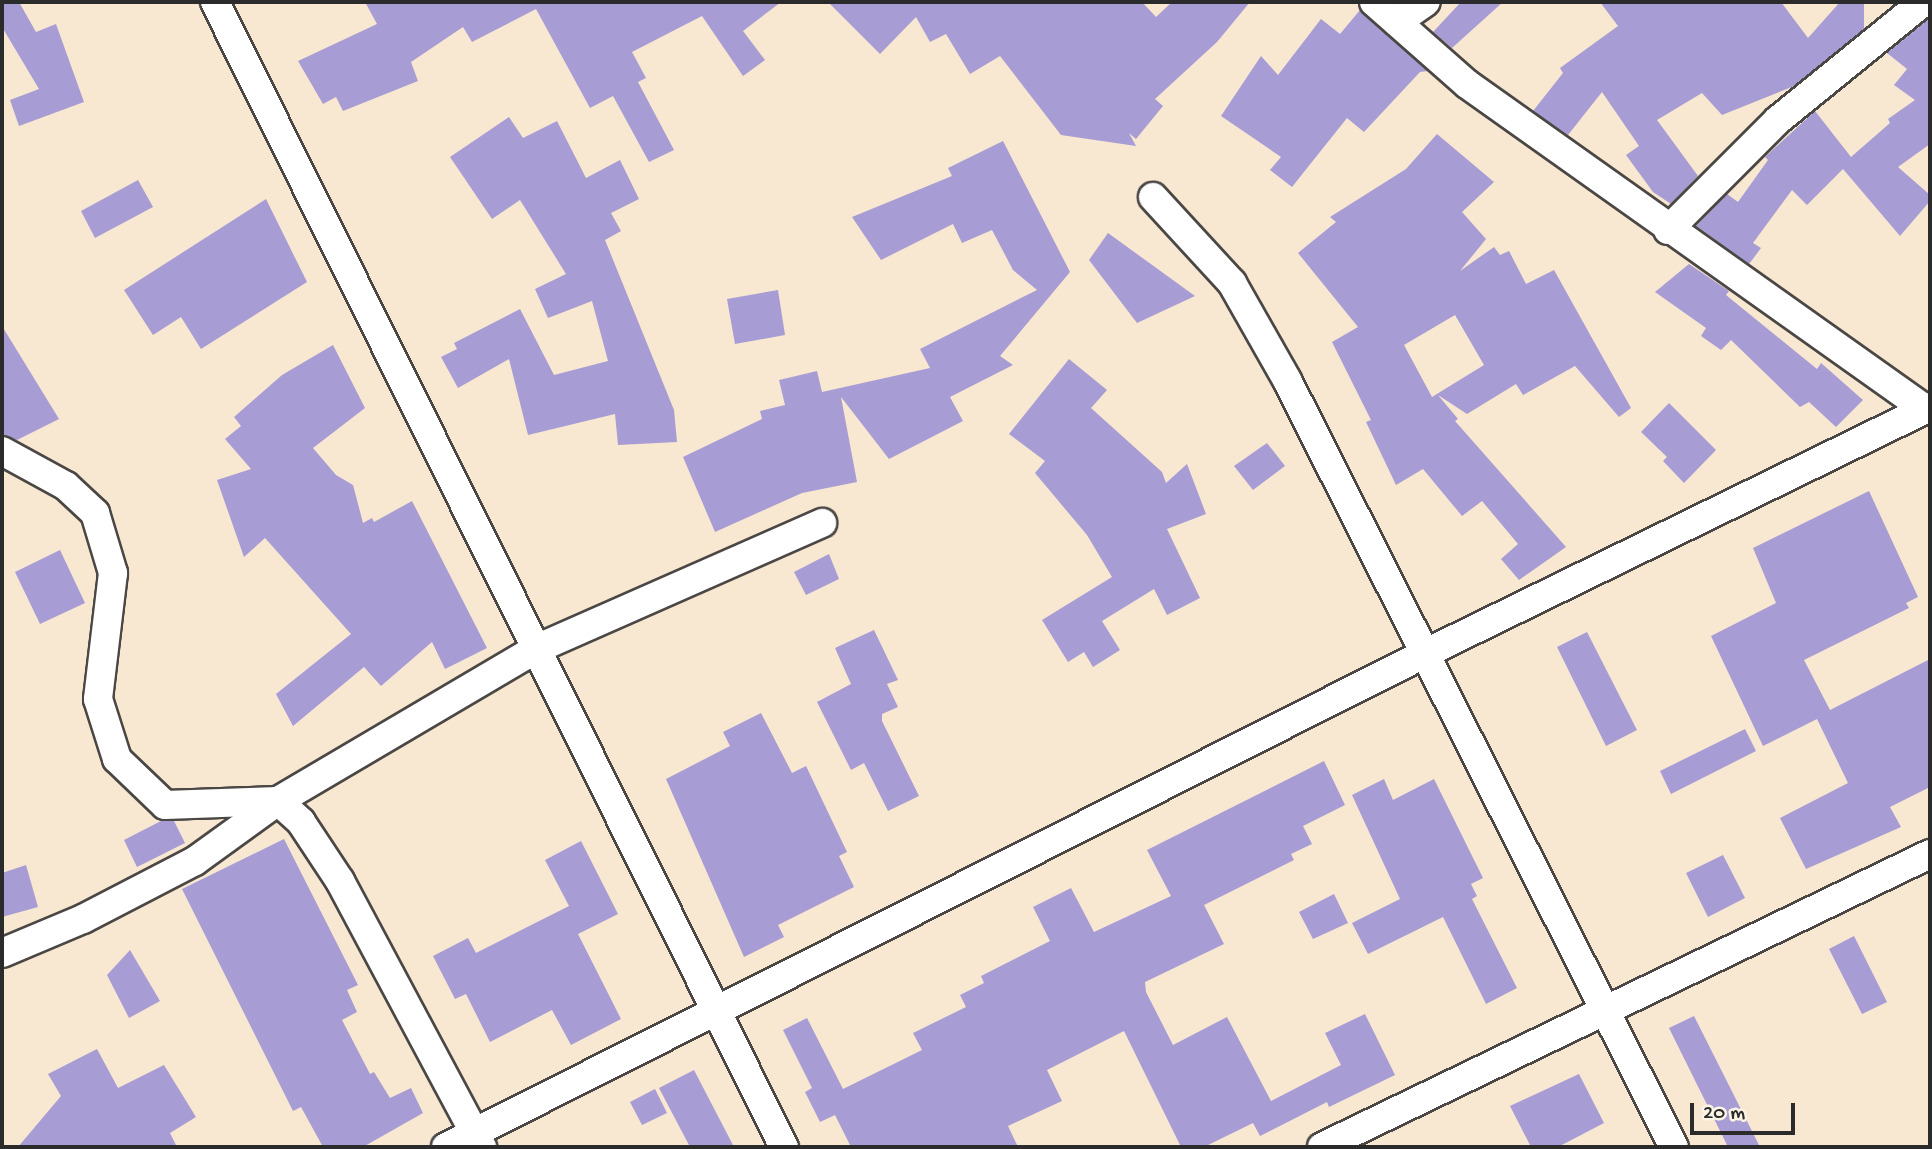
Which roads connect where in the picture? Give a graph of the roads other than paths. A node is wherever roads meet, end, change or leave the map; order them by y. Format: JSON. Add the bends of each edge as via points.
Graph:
{"nodes":[{"id":1,"x":215,"y":2,"type":"edge"},
{"id":2,"x":1374,"y":2,"type":"edge"},
{"id":3,"x":1426,"y":2,"type":"edge"},
{"id":4,"x":1923,"y":2,"type":"edge"},
{"id":5,"x":1397,"y":22,"type":"junction"},
{"id":6,"x":1153,"y":197,"type":"dead end"},
{"id":7,"x":1668,"y":230,"type":"junction"},
{"id":8,"x":1928,"y":408,"type":"edge"},
{"id":9,"x":2,"y":452,"type":"edge"},
{"id":10,"x":29,"y":468,"type":"junction"},
{"id":11,"x":2,"y":480,"type":"edge"},
{"id":12,"x":822,"y":523,"type":"dead end"},
{"id":13,"x":534,"y":650,"type":"junction"},
{"id":14,"x":1422,"y":655,"type":"junction"},
{"id":15,"x":278,"y":801,"type":"junction"},
{"id":16,"x":1930,"y":854,"type":"edge"},
{"id":17,"x":2,"y":953,"type":"edge"},
{"id":18,"x":1606,"y":1012,"type":"junction"},
{"id":19,"x":718,"y":1014,"type":"junction"},
{"id":20,"x":479,"y":1140,"type":"edge"},
{"id":21,"x":446,"y":1147,"type":"edge"},
{"id":22,"x":784,"y":1147,"type":"edge"},
{"id":23,"x":1322,"y":1147,"type":"edge"},
{"id":24,"x":1674,"y":1147,"type":"edge"}],
"edges":[{"from":1,"to":13,"type":"street"},
{"from":2,"to":5,"type":"street"},
{"from":3,"to":5,"type":"street"},
{"from":4,"to":7,"type":"street","via":[[1778,120]]},
{"from":5,"to":7,"type":"street","via":[[1467,84]]},
{"from":6,"to":14,"type":"street","via":[[1232,282],[1287,380]]},
{"from":7,"to":8,"type":"street"},
{"from":8,"to":14,"type":"street"},
{"from":9,"to":10,"type":"street"},
{"from":10,"to":11,"type":"street"},
{"from":10,"to":15,"type":"street","via":[[66,486],[94,513],[113,573],[98,699],[117,760],[165,805]]},
{"from":12,"to":13,"type":"street"},
{"from":13,"to":15,"type":"street"},
{"from":13,"to":19,"type":"street"},
{"from":14,"to":18,"type":"street"},
{"from":14,"to":19,"type":"street"},
{"from":15,"to":17,"type":"street","via":[[195,861],[83,919]]},
{"from":15,"to":20,"type":"street","via":[[301,822],[340,881]]},
{"from":16,"to":18,"type":"street"},
{"from":18,"to":23,"type":"street"},
{"from":18,"to":24,"type":"street"},
{"from":19,"to":20,"type":"street"},
{"from":19,"to":22,"type":"street"},
{"from":20,"to":21,"type":"street"}]}
